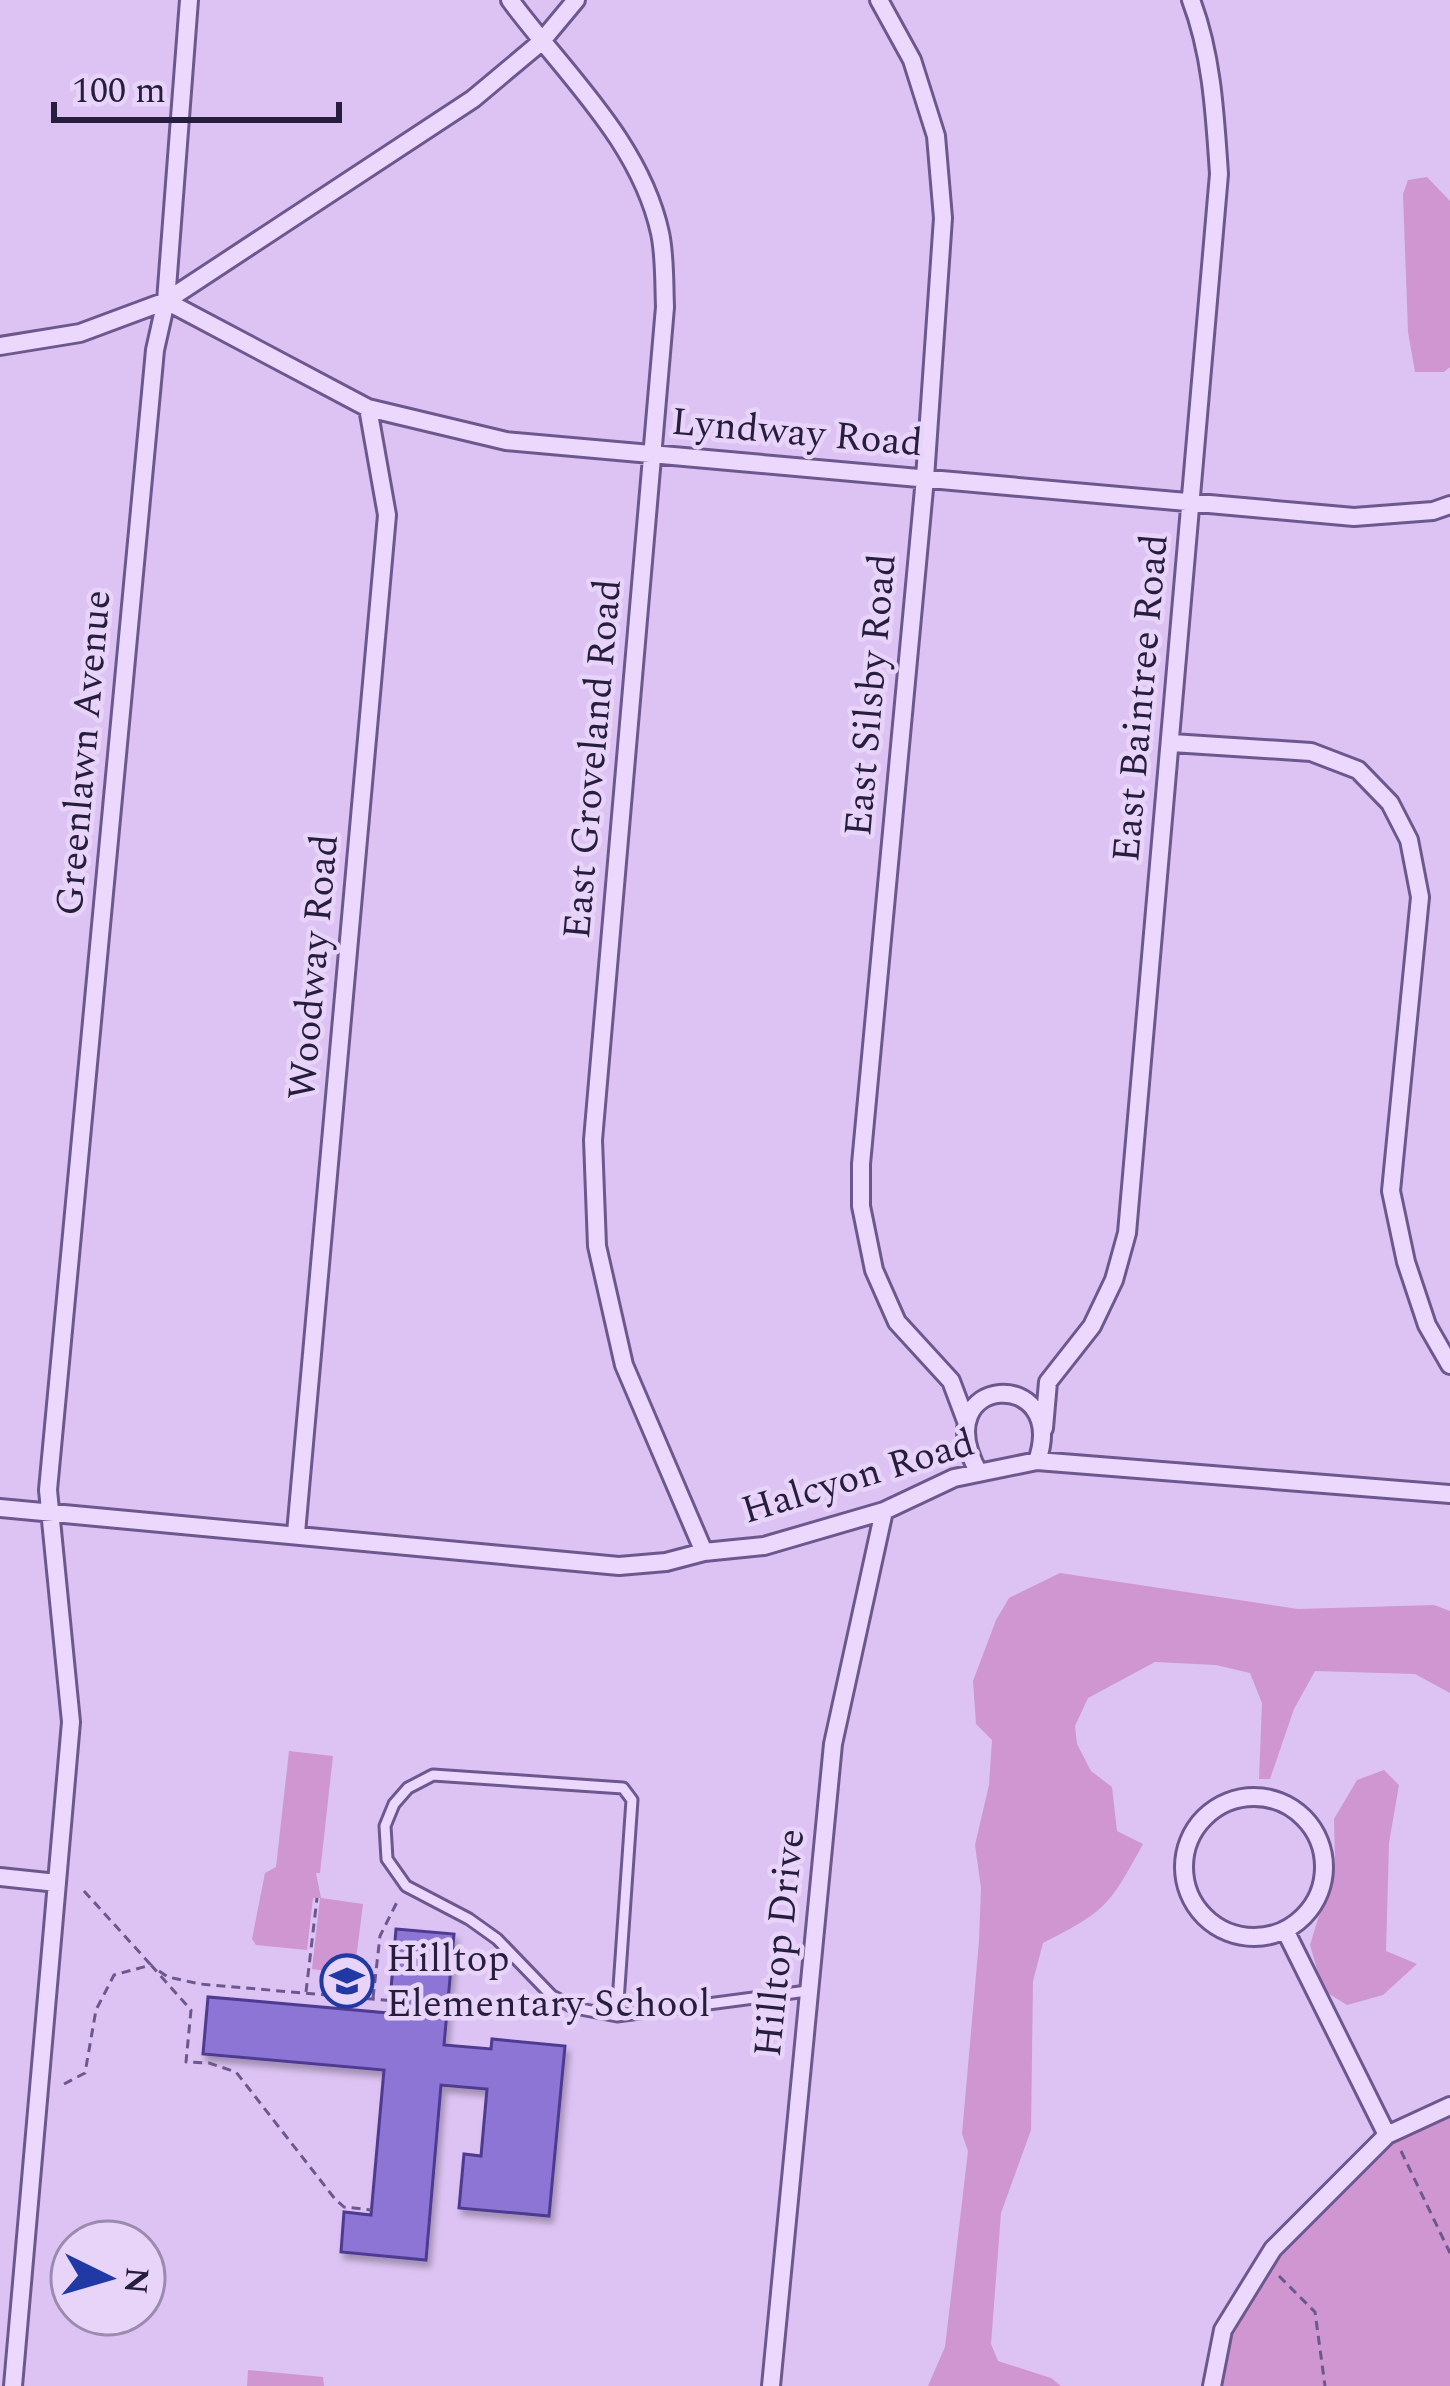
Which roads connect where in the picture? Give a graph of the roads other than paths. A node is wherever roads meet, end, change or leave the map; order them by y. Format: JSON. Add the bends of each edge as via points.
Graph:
{"nodes":[{"id":1,"x":189,"y":0,"type":"edge"},
{"id":2,"x":510,"y":0,"type":"edge"},
{"id":3,"x":576,"y":0,"type":"edge"},
{"id":4,"x":879,"y":0,"type":"edge"},
{"id":5,"x":1191,"y":0,"type":"edge"},
{"id":6,"x":541,"y":42,"type":"junction"},
{"id":7,"x":166,"y":301,"type":"junction"},
{"id":8,"x":0,"y":346,"type":"edge"},
{"id":9,"x":368,"y":408,"type":"junction"},
{"id":10,"x":653,"y":454,"type":"junction"},
{"id":11,"x":925,"y":478,"type":"junction"},
{"id":12,"x":1190,"y":502,"type":"junction"},
{"id":13,"x":1450,"y":505,"type":"edge"},
{"id":14,"x":1172,"y":742,"type":"junction"},
{"id":15,"x":1450,"y":1365,"type":"edge"},
{"id":16,"x":951,"y":1381,"type":"junction"},
{"id":17,"x":1048,"y":1382,"type":"junction"},
{"id":18,"x":1001,"y":1395,"type":"junction"},
{"id":19,"x":966,"y":1421,"type":"junction"},
{"id":20,"x":1044,"y":1428,"type":"junction"},
{"id":21,"x":1037,"y":1461,"type":"junction"},
{"id":22,"x":980,"y":1473,"type":"junction"},
{"id":23,"x":1450,"y":1494,"type":"edge"},
{"id":24,"x":0,"y":1508,"type":"edge"},
{"id":25,"x":884,"y":1511,"type":"junction"},
{"id":26,"x":50,"y":1513,"type":"junction"},
{"id":27,"x":296,"y":1534,"type":"junction"},
{"id":28,"x":704,"y":1552,"type":"junction"},
{"id":29,"x":0,"y":1877,"type":"edge"},
{"id":30,"x":57,"y":1883,"type":"junction"},
{"id":31,"x":1286,"y":1930,"type":"junction"},
{"id":32,"x":807,"y":1991,"type":"junction"},
{"id":33,"x":617,"y":2015,"type":"junction"},
{"id":34,"x":1450,"y":2106,"type":"edge"},
{"id":35,"x":1390,"y":2134,"type":"junction"},
{"id":36,"x":13,"y":2386,"type":"edge"},
{"id":37,"x":771,"y":2386,"type":"edge"},
{"id":38,"x":1212,"y":2386,"type":"edge"}],
"edges":[{"from":1,"to":7,"type":"street","name":"Greenlawn Avenue"},
{"from":2,"to":6,"type":"street","name":"East Groveland Road"},
{"from":3,"to":6,"type":"street"},
{"from":4,"to":11,"type":"street","name":"East Silsby Road","via":[[912,60],[936,136],[944,218]]},
{"from":5,"to":12,"type":"street","name":"East Baintree Road","via":[[1213,95],[1219,174]]},
{"from":6,"to":7,"type":"street","via":[[473,99]]},
{"from":6,"to":10,"type":"street","name":"East Groveland Road","via":[[604,115],[660,233],[665,307]]},
{"from":7,"to":8,"type":"street","via":[[80,333]]},
{"from":7,"to":9,"type":"street","name":"Lyndway Road"},
{"from":7,"to":26,"type":"street","name":"Greenlawn Avenue"},
{"from":9,"to":10,"type":"street","name":"Lyndway Road","via":[[506,441]]},
{"from":9,"to":27,"type":"street","name":"Woodway Road","via":[[387,515]]},
{"from":10,"to":11,"type":"street","name":"Lyndway Road"},
{"from":10,"to":28,"type":"street","name":"East Groveland Road","via":[[593,1140],[598,1246],[624,1365]]},
{"from":11,"to":12,"type":"street","name":"Lyndway Road"},
{"from":11,"to":16,"type":"street","name":"East Silsby Road","via":[[861,1206],[874,1270],[897,1322]]},
{"from":12,"to":13,"type":"street","name":"Lyndway Road","via":[[1354,517]]},
{"from":12,"to":14,"type":"street","name":"East Baintree Road"},
{"from":14,"to":15,"type":"street","via":[[1311,752],[1358,770],[1390,803],[1409,840],[1420,897],[1391,1191],[1427,1325]]},
{"from":14,"to":17,"type":"street","name":"East Baintree Road","via":[[1126,1233],[1092,1326]]},
{"from":16,"to":18,"type":"street"},
{"from":16,"to":19,"type":"street","name":"East Silsby Road"},
{"from":17,"to":18,"type":"street"},
{"from":17,"to":20,"type":"street"},
{"from":18,"to":19,"type":"street","via":[[972,1409]]},
{"from":18,"to":20,"type":"street","via":[[1032,1404]]},
{"from":19,"to":22,"type":"street","via":[[963,1434]]},
{"from":20,"to":21,"type":"street"},
{"from":21,"to":22,"type":"street","name":"Halcyon Road"},
{"from":21,"to":23,"type":"street","name":"Halcyon Road"},
{"from":22,"to":25,"type":"street","name":"Halcyon Road"},
{"from":24,"to":26,"type":"street","name":"Halcyon Road"},
{"from":25,"to":28,"type":"street","name":"Halcyon Road","via":[[764,1546]]},
{"from":25,"to":32,"type":"street","name":"Hilltop Drive","via":[[833,1744]]},
{"from":26,"to":27,"type":"street","name":"Halcyon Road"},
{"from":26,"to":30,"type":"street","name":"Greenlawn Avenue","via":[[71,1723]]},
{"from":27,"to":28,"type":"street","name":"Halcyon Road","via":[[619,1565]]},
{"from":29,"to":30,"type":"street"},
{"from":30,"to":36,"type":"street","name":"Greenlawn Avenue"},
{"from":31,"to":31,"type":"street","via":[[1318,1895],[1324,1875],[1316,1833],[1283,1803],[1226,1803],[1203,1820],[1187,1850],[1193,1902],[1225,1931],[1254,1937]]},
{"from":31,"to":35,"type":"street"},
{"from":32,"to":33,"type":"lane"},
{"from":32,"to":37,"type":"street","name":"Hilltop Drive"},
{"from":33,"to":33,"type":"lane","via":[[562,2003],[496,1939],[406,1886],[387,1859],[385,1826],[417,1782],[445,1773],[626,1790],[632,1800]]},
{"from":34,"to":35,"type":"street"},
{"from":35,"to":38,"type":"street","via":[[1273,2249],[1223,2330]]}]}
